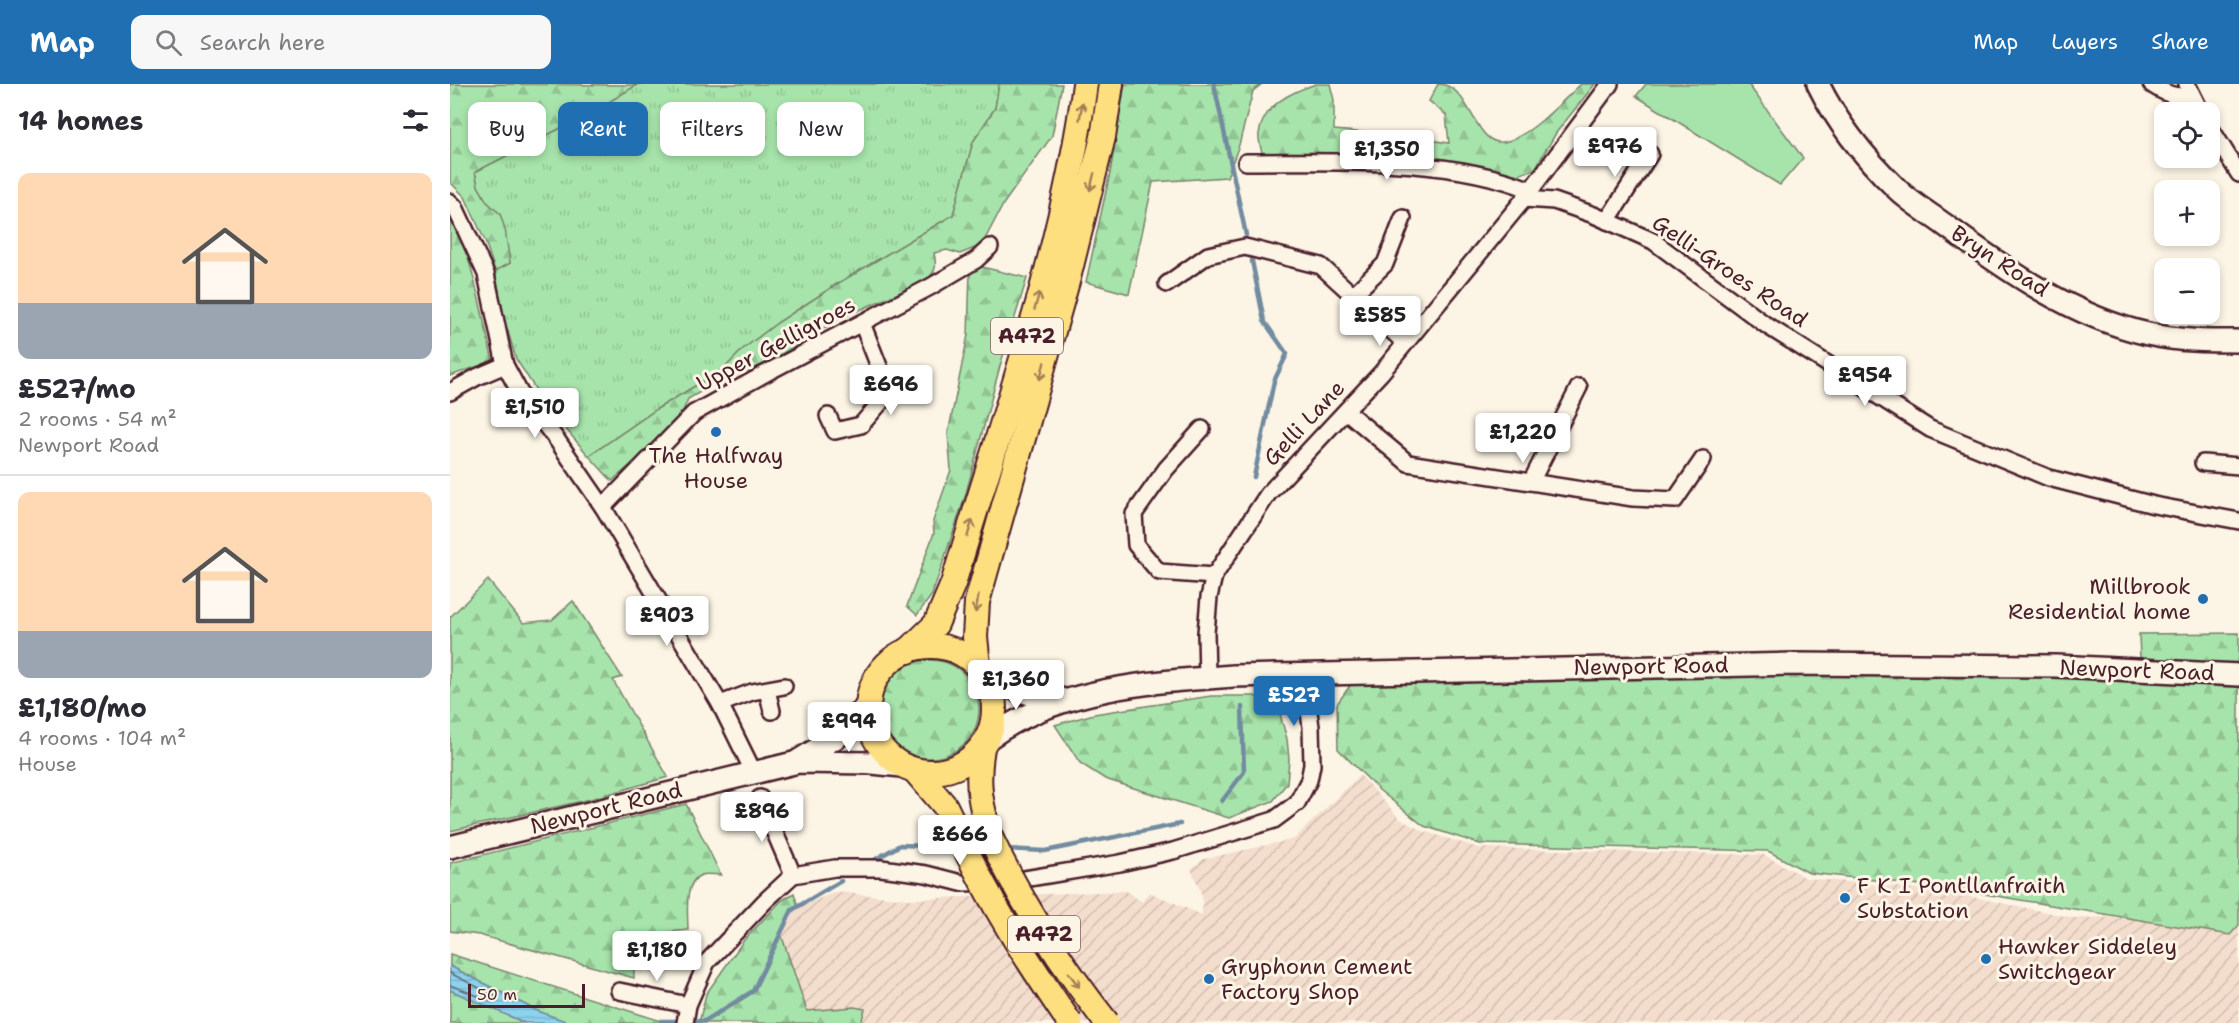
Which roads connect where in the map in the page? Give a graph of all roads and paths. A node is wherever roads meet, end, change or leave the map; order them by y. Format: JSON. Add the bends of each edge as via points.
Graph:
{"nodes":[{"id":1,"x":1085,"y":84,"type":"edge"},
{"id":2,"x":1111,"y":84,"type":"edge"},
{"id":3,"x":1610,"y":84,"type":"edge"},
{"id":4,"x":1818,"y":84,"type":"edge"},
{"id":5,"x":2151,"y":84,"type":"edge"},
{"id":6,"x":2189,"y":89,"type":"edge"},
{"id":7,"x":2220,"y":143,"type":"edge"},
{"id":8,"x":1650,"y":154,"type":"dead end"},
{"id":9,"x":1246,"y":162,"type":"dead end"},
{"id":10,"x":2239,"y":174,"type":"edge"},
{"id":11,"x":1527,"y":195,"type":"junction"},
{"id":12,"x":450,"y":202,"type":"edge"},
{"id":13,"x":1403,"y":218,"type":"dead end"},
{"id":14,"x":1607,"y":221,"type":"junction"},
{"id":15,"x":990,"y":247,"type":"dead end"},
{"id":16,"x":1167,"y":284,"type":"dead end"},
{"id":17,"x":1353,"y":295,"type":"junction"},
{"id":18,"x":862,"y":323,"type":"junction"},
{"id":19,"x":2239,"y":341,"type":"edge"},
{"id":20,"x":1405,"y":343,"type":"junction"},
{"id":21,"x":505,"y":365,"type":"junction"},
{"id":22,"x":1579,"y":387,"type":"dead end"},
{"id":23,"x":450,"y":392,"type":"edge"},
{"id":24,"x":1346,"y":411,"type":"junction"},
{"id":25,"x":828,"y":416,"type":"dead end"},
{"id":26,"x":1202,"y":429,"type":"dead end"},
{"id":27,"x":1703,"y":459,"type":"dead end"},
{"id":28,"x":2204,"y":463,"type":"dead end"},
{"id":29,"x":2239,"y":466,"type":"edge"},
{"id":30,"x":1531,"y":482,"type":"junction"},
{"id":31,"x":603,"y":507,"type":"junction"},
{"id":32,"x":2239,"y":521,"type":"edge"},
{"id":33,"x":1214,"y":576,"type":"junction"},
{"id":34,"x":908,"y":651,"type":"junction"},
{"id":35,"x":981,"y":669,"type":"junction"},
{"id":36,"x":1304,"y":674,"type":"junction"},
{"id":37,"x":2239,"y":675,"type":"edge"},
{"id":38,"x":1207,"y":678,"type":"junction"},
{"id":39,"x":784,"y":686,"type":"dead end"},
{"id":40,"x":767,"y":690,"type":"junction"},
{"id":41,"x":1064,"y":700,"type":"junction"},
{"id":42,"x":720,"y":704,"type":"junction"},
{"id":43,"x":867,"y":705,"type":"junction"},
{"id":44,"x":772,"y":711,"type":"dead end"},
{"id":45,"x":984,"y":743,"type":"junction"},
{"id":46,"x":798,"y":762,"type":"junction"},
{"id":47,"x":908,"y":768,"type":"junction"},
{"id":48,"x":754,"y":773,"type":"junction"},
{"id":49,"x":760,"y":798,"type":"dead end"},
{"id":50,"x":450,"y":847,"type":"edge"},
{"id":51,"x":793,"y":875,"type":"junction"},
{"id":52,"x":619,"y":992,"type":"dead end"},
{"id":53,"x":686,"y":1013,"type":"edge"},
{"id":54,"x":1070,"y":1023,"type":"edge"},
{"id":55,"x":1107,"y":1023,"type":"edge"}],
"edges":[{"from":34,"to":1,"type":"main road","number":"A472","one_way":true,"via":[[936,624],[953,584],[1041,290]]},
{"from":2,"to":35,"type":"main road","number":"A472","one_way":true,"via":[[1103,137],[1068,278],[978,596],[975,625]]},
{"from":3,"to":11,"type":"street","name":"Gelli Lane"},
{"from":4,"to":19,"type":"main road","name":"Bryn Road","via":[[1855,142],[1898,191],[1968,242],[2067,305],[2149,334]]},
{"from":5,"to":6,"type":"street","via":[[2182,97]]},
{"from":7,"to":10,"type":"street"},
{"from":8,"to":14,"type":"street"},
{"from":9,"to":11,"type":"street","name":"Gelli-Groes Road","via":[[1336,162],[1447,170],[1497,178]]},
{"from":11,"to":14,"type":"street","name":"Gelli-Groes Road"},
{"from":11,"to":20,"type":"street","name":"Gelli Lane"},
{"from":12,"to":21,"type":"street","via":[[486,274]]},
{"from":13,"to":17,"type":"street","via":[[1385,264]]},
{"from":14,"to":32,"type":"street","name":"Gelli-Groes Road","via":[[1653,241],[1766,325],[1930,429],[2049,478],[2154,505]]},
{"from":15,"to":18,"type":"street","name":"Upper Gelligroes","via":[[976,260]]},
{"from":16,"to":17,"type":"street","via":[[1208,255],[1245,247],[1321,266]]},
{"from":17,"to":20,"type":"street"},
{"from":18,"to":25,"type":"street","via":[[880,369],[880,403],[861,425],[835,431]]},
{"from":18,"to":31,"type":"street","name":"Upper Gelligroes","via":[[694,413]]},
{"from":20,"to":24,"type":"street","name":"Gelli Lane"},
{"from":21,"to":23,"type":"street"},
{"from":21,"to":31,"type":"street","via":[[520,393]]},
{"from":22,"to":30,"type":"street"},
{"from":24,"to":30,"type":"street","via":[[1408,463]]},
{"from":24,"to":33,"type":"street","name":"Gelli Lane","via":[[1268,494]]},
{"from":26,"to":33,"type":"street","via":[[1166,469],[1134,514],[1134,524],[1136,545],[1159,572]]},
{"from":27,"to":30,"type":"street","via":[[1675,500],[1633,498]]},
{"from":28,"to":29,"type":"street"},
{"from":31,"to":42,"type":"street"},
{"from":33,"to":38,"type":"street","name":"Gelli Lane","via":[[1206,633]]},
{"from":34,"to":35,"type":"main road","via":[[937,646],[959,653]]},
{"from":34,"to":43,"type":"main road","via":[[878,675]]},
{"from":35,"to":41,"type":"main road","name":"Newport Road","via":[[1016,691]]},
{"from":35,"to":45,"type":"main road","via":[[992,691],[994,711]]},
{"from":36,"to":37,"type":"main road","name":"Newport Road","via":[[1795,664],[2056,666]]},
{"from":36,"to":38,"type":"main road","name":"Newport Road"},
{"from":36,"to":51,"type":"street","via":[[1313,750],[1309,780],[1297,803],[1265,824],[1120,863],[1006,882],[961,883],[881,868],[835,868]]},
{"from":38,"to":41,"type":"main road","name":"Newport Road"},
{"from":39,"to":40,"type":"street"},
{"from":40,"to":42,"type":"street"},
{"from":40,"to":44,"type":"street"},
{"from":41,"to":45,"type":"main road","name":"Newport Road","via":[[1016,719]]},
{"from":42,"to":48,"type":"street"},
{"from":43,"to":46,"type":"main road","name":"Newport Road","via":[[843,733]]},
{"from":43,"to":47,"type":"main road","via":[[872,734],[886,754]]},
{"from":45,"to":47,"type":"main road","via":[[970,759],[954,768],[937,772]]},
{"from":45,"to":55,"type":"main road","number":"A472","one_way":true,"bridge":true,"via":[[978,771],[979,793],[991,839],[1071,977]]},
{"from":46,"to":47,"type":"main road","name":"Newport Road","via":[[872,762]]},
{"from":46,"to":48,"type":"main road","name":"Newport Road"},
{"from":47,"to":54,"type":"main road","number":"A472","bridge":true,"via":[[945,806],[1008,930]]},
{"from":48,"to":50,"type":"main road","name":"Newport Road"},
{"from":49,"to":51,"type":"street"},
{"from":51,"to":53,"type":"street","via":[[707,962]]},
{"from":52,"to":53,"type":"street"}]}
